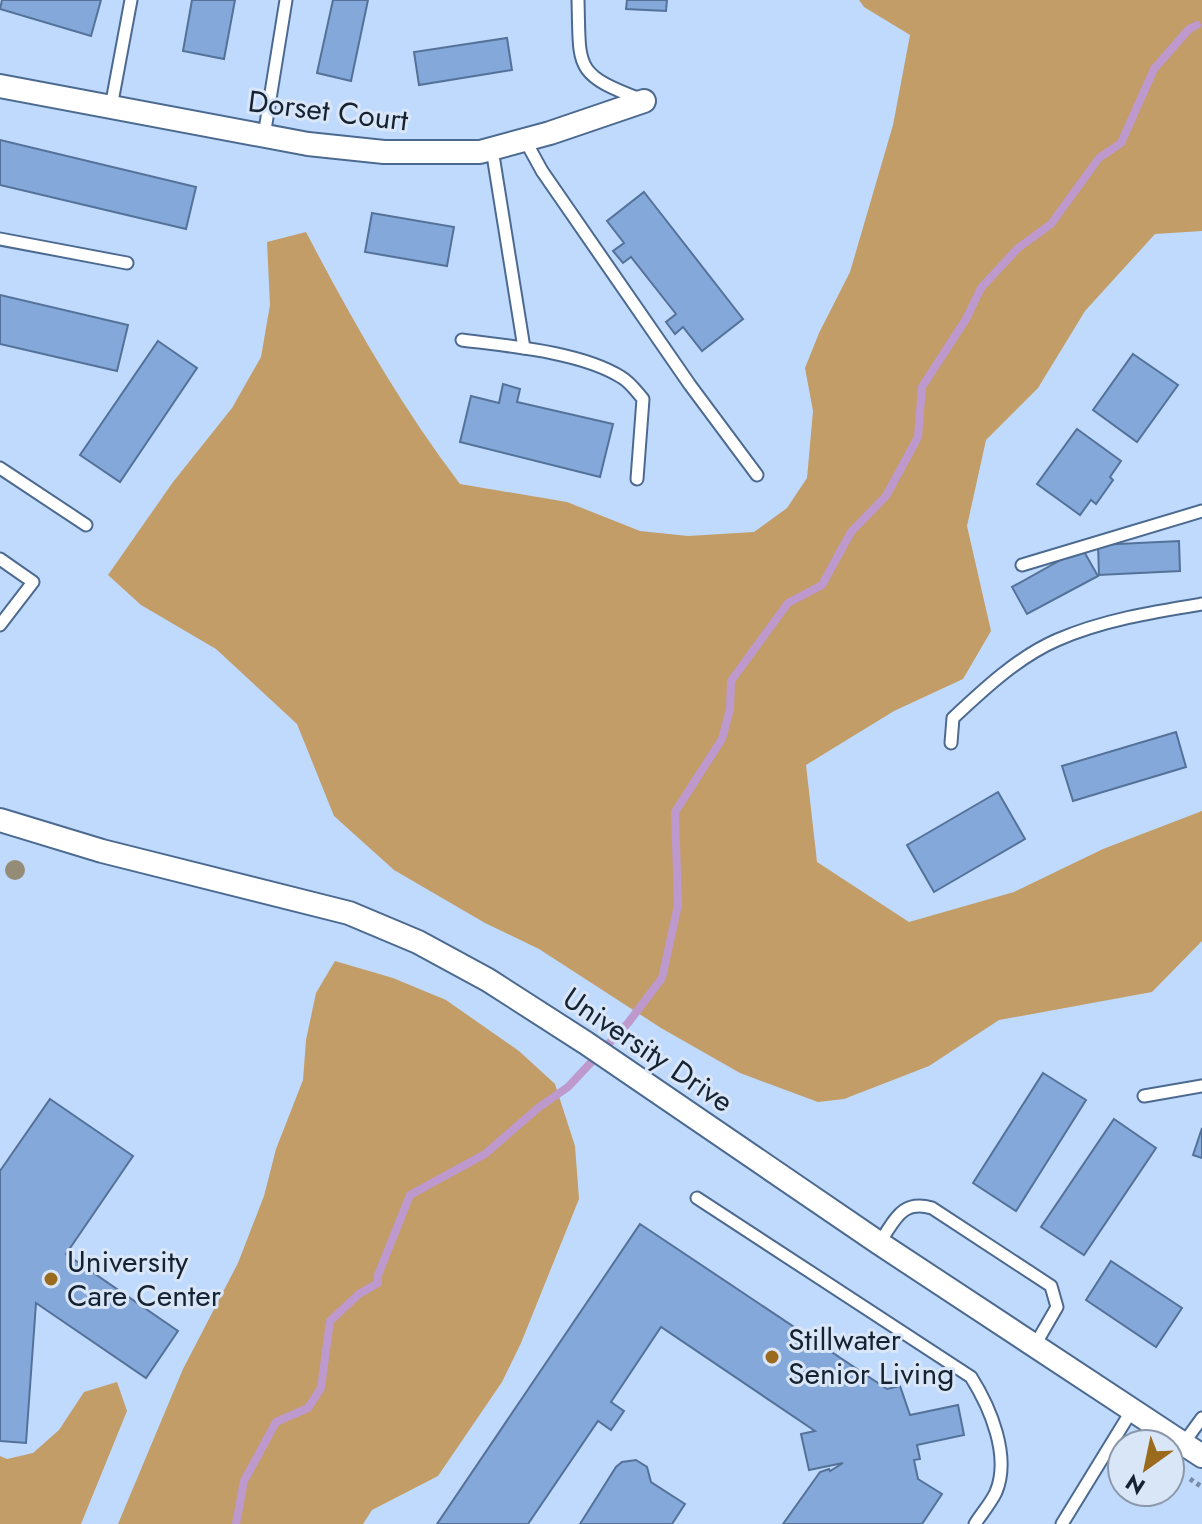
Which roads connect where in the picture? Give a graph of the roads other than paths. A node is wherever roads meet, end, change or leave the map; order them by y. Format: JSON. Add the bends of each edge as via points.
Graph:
{"nodes":[{"id":1,"x":131,"y":0,"type":"edge"},
{"id":2,"x":286,"y":0,"type":"edge"},
{"id":3,"x":578,"y":0,"type":"edge"},
{"id":4,"x":0,"y":86,"type":"edge"},
{"id":5,"x":644,"y":101,"type":"joint"},
{"id":6,"x":111,"y":107,"type":"junction"},
{"id":7,"x":264,"y":136,"type":"junction"},
{"id":8,"x":525,"y":140,"type":"junction"},
{"id":9,"x":492,"y":149,"type":"junction"},
{"id":10,"x":0,"y":239,"type":"edge"},
{"id":11,"x":127,"y":263,"type":"dead end"},
{"id":12,"x":462,"y":340,"type":"dead end"},
{"id":13,"x":524,"y":348,"type":"junction"},
{"id":14,"x":0,"y":468,"type":"edge"},
{"id":15,"x":757,"y":475,"type":"dead end"},
{"id":16,"x":637,"y":479,"type":"dead end"},
{"id":17,"x":1202,"y":511,"type":"edge"},
{"id":18,"x":86,"y":525,"type":"dead end"},
{"id":19,"x":0,"y":559,"type":"edge"},
{"id":20,"x":1022,"y":565,"type":"dead end"},
{"id":21,"x":1202,"y":604,"type":"edge"},
{"id":22,"x":0,"y":625,"type":"edge"},
{"id":23,"x":951,"y":743,"type":"dead end"},
{"id":24,"x":0,"y":820,"type":"edge"},
{"id":25,"x":1202,"y":1086,"type":"edge"},
{"id":26,"x":1144,"y":1096,"type":"dead end"},
{"id":27,"x":697,"y":1198,"type":"dead end"},
{"id":28,"x":879,"y":1243,"type":"junction"},
{"id":29,"x":1035,"y":1345,"type":"junction"},
{"id":30,"x":1132,"y":1410,"type":"junction"},
{"id":31,"x":1202,"y":1418,"type":"edge"},
{"id":32,"x":1192,"y":1450,"type":"edge"},
{"id":33,"x":975,"y":1524,"type":"edge"},
{"id":34,"x":1062,"y":1524,"type":"edge"}],
"edges":[{"from":1,"to":6,"type":"lane"},
{"from":2,"to":7,"type":"lane"},
{"from":3,"to":5,"type":"lane","via":[[579,52],[587,71],[602,85]]},
{"from":4,"to":6,"type":"street","name":"Dorset Court"},
{"from":5,"to":8,"type":"street","name":"Dorset Court"},
{"from":6,"to":7,"type":"street","name":"Dorset Court"},
{"from":7,"to":9,"type":"street","name":"Dorset Court","via":[[384,152]]},
{"from":8,"to":9,"type":"street","name":"Dorset Court"},
{"from":8,"to":15,"type":"lane"},
{"from":9,"to":13,"type":"lane"},
{"from":10,"to":11,"type":"lane"},
{"from":12,"to":13,"type":"lane"},
{"from":13,"to":16,"type":"lane","via":[[603,367],[625,379],[643,399]]},
{"from":14,"to":18,"type":"lane"},
{"from":17,"to":20,"type":"lane"},
{"from":19,"to":22,"type":"lane","via":[[33,582]]},
{"from":21,"to":23,"type":"lane","via":[[1103,623],[1056,640],[988,685],[953,718]]},
{"from":24,"to":28,"type":"street","name":"University Drive","via":[[349,913],[418,942],[586,1043]]},
{"from":25,"to":26,"type":"lane"},
{"from":27,"to":33,"type":"lane","via":[[971,1377],[984,1398],[1001,1461],[996,1491]]},
{"from":28,"to":29,"type":"street","name":"University Drive"},
{"from":28,"to":29,"type":"lane","via":[[901,1211],[911,1205],[932,1208],[1051,1286],[1057,1307]]},
{"from":29,"to":30,"type":"street","name":"University Drive"},
{"from":30,"to":32,"type":"street","name":"University Drive"},
{"from":30,"to":34,"type":"lane"},
{"from":31,"to":32,"type":"lane"}]}
